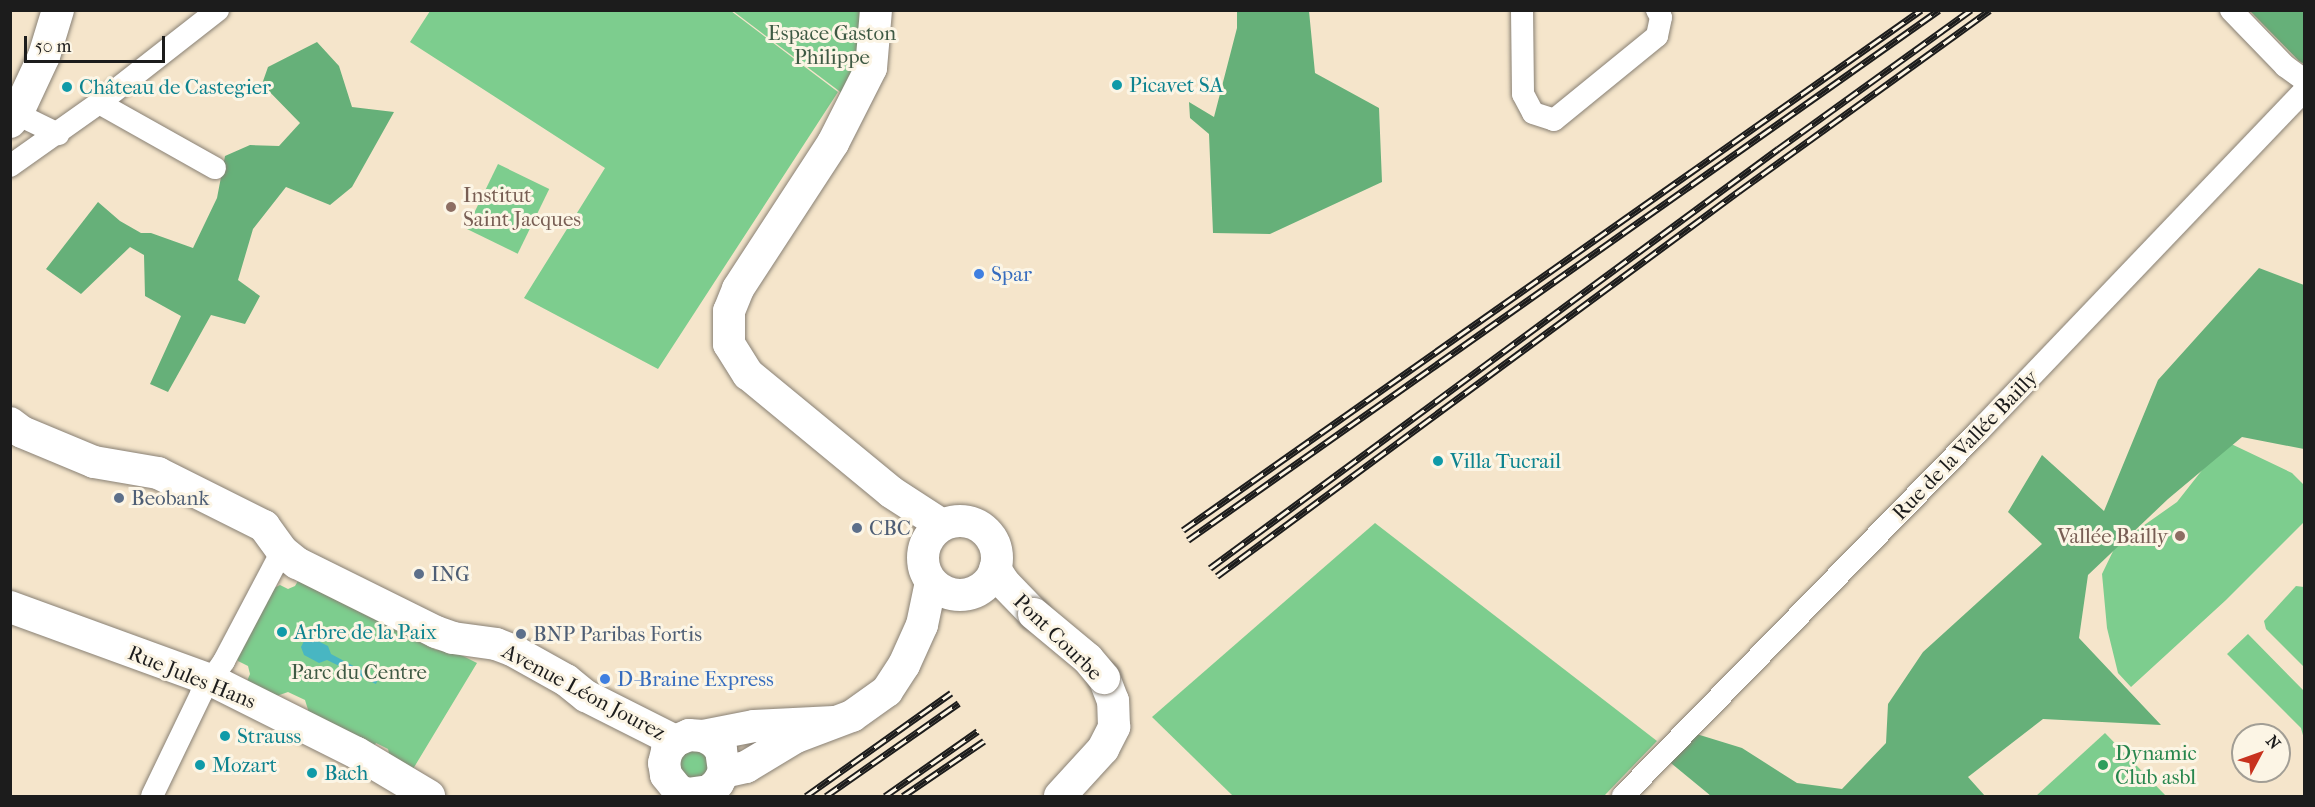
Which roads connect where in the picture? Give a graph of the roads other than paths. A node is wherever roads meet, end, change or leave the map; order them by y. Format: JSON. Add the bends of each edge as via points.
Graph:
{"nodes":[{"id":1,"x":58,"y":10,"type":"edge"},
{"id":2,"x":218,"y":10,"type":"edge"},
{"id":3,"x":876,"y":10,"type":"edge"},
{"id":4,"x":1522,"y":10,"type":"edge"},
{"id":5,"x":1657,"y":10,"type":"edge"},
{"id":6,"x":2230,"y":10,"type":"edge"},
{"id":7,"x":2304,"y":80,"type":"edge"},
{"id":8,"x":2304,"y":91,"type":"edge"},
{"id":9,"x":99,"y":103,"type":"junction"},
{"id":10,"x":14,"y":118,"type":"edge"},
{"id":11,"x":58,"y":134,"type":"junction"},
{"id":12,"x":10,"y":166,"type":"edge"},
{"id":13,"x":215,"y":168,"type":"dead end"},
{"id":14,"x":10,"y":423,"type":"edge"},
{"id":15,"x":935,"y":532,"type":"junction"},
{"id":16,"x":282,"y":551,"type":"junction"},
{"id":17,"x":965,"y":584,"type":"junction"},
{"id":18,"x":10,"y":607,"type":"edge"},
{"id":19,"x":211,"y":680,"type":"junction"},
{"id":20,"x":1096,"y":684,"type":"junction"},
{"id":21,"x":834,"y":722,"type":"junction"},
{"id":22,"x":689,"y":738,"type":"junction"},
{"id":23,"x":724,"y":772,"type":"junction"},
{"id":24,"x":660,"y":786,"type":"edge"},
{"id":25,"x":152,"y":796,"type":"edge"},
{"id":26,"x":429,"y":796,"type":"edge"},
{"id":27,"x":696,"y":796,"type":"edge"},
{"id":28,"x":1042,"y":796,"type":"edge"},
{"id":29,"x":1060,"y":796,"type":"edge"},
{"id":30,"x":1623,"y":796,"type":"edge"}],
"edges":[{"from":1,"to":10,"type":"street","via":[[44,56]]},
{"from":2,"to":9,"type":"street"},
{"from":3,"to":15,"type":"street","via":[[871,68],[833,143],[738,289],[729,311],[729,344],[748,374]]},
{"from":4,"to":5,"type":"street","via":[[1523,94],[1533,113],[1554,120],[1658,36],[1661,17]]},
{"from":6,"to":7,"type":"street"},
{"from":8,"to":30,"type":"street","name":"Rue de la Vallée Bailly"},
{"from":9,"to":11,"type":"street"},
{"from":9,"to":13,"type":"street"},
{"from":10,"to":11,"type":"street"},
{"from":11,"to":12,"type":"street"},
{"from":14,"to":16,"type":"street","name":"Avenue Léon Jourez","via":[[22,432],[94,462],[158,473],[264,526]]},
{"from":15,"to":17,"type":"street","via":[[923,562]]},
{"from":15,"to":17,"type":"street","via":[[962,521],[986,532],[996,549]]},
{"from":16,"to":19,"type":"street"},
{"from":16,"to":22,"type":"street","name":"Avenue Léon Jourez","via":[[297,563],[436,632],[512,650],[566,680],[586,696]]},
{"from":17,"to":20,"type":"street","name":"Pont Courbe","via":[[1027,619],[1070,669]]},
{"from":17,"to":21,"type":"street","via":[[922,625],[887,691],[852,716]]},
{"from":18,"to":19,"type":"street","name":"Rue Jules Hans"},
{"from":19,"to":25,"type":"street"},
{"from":19,"to":26,"type":"street","name":"Rue Jules Hans","via":[[367,758]]},
{"from":20,"to":28,"type":"street","name":"Pont Courbe","via":[[1090,738],[1084,750]]},
{"from":20,"to":29,"type":"street","name":"Pont Courbe","via":[[1113,701],[1114,727],[1103,749]]},
{"from":21,"to":22,"type":"street","via":[[754,726]]},
{"from":21,"to":23,"type":"street","via":[[778,746],[746,767]]},
{"from":22,"to":23,"type":"street","via":[[713,741],[721,750]]},
{"from":22,"to":24,"type":"street","via":[[666,757]]},
{"from":23,"to":27,"type":"street","via":[[714,787]]},
{"from":24,"to":27,"type":"street"}]}
